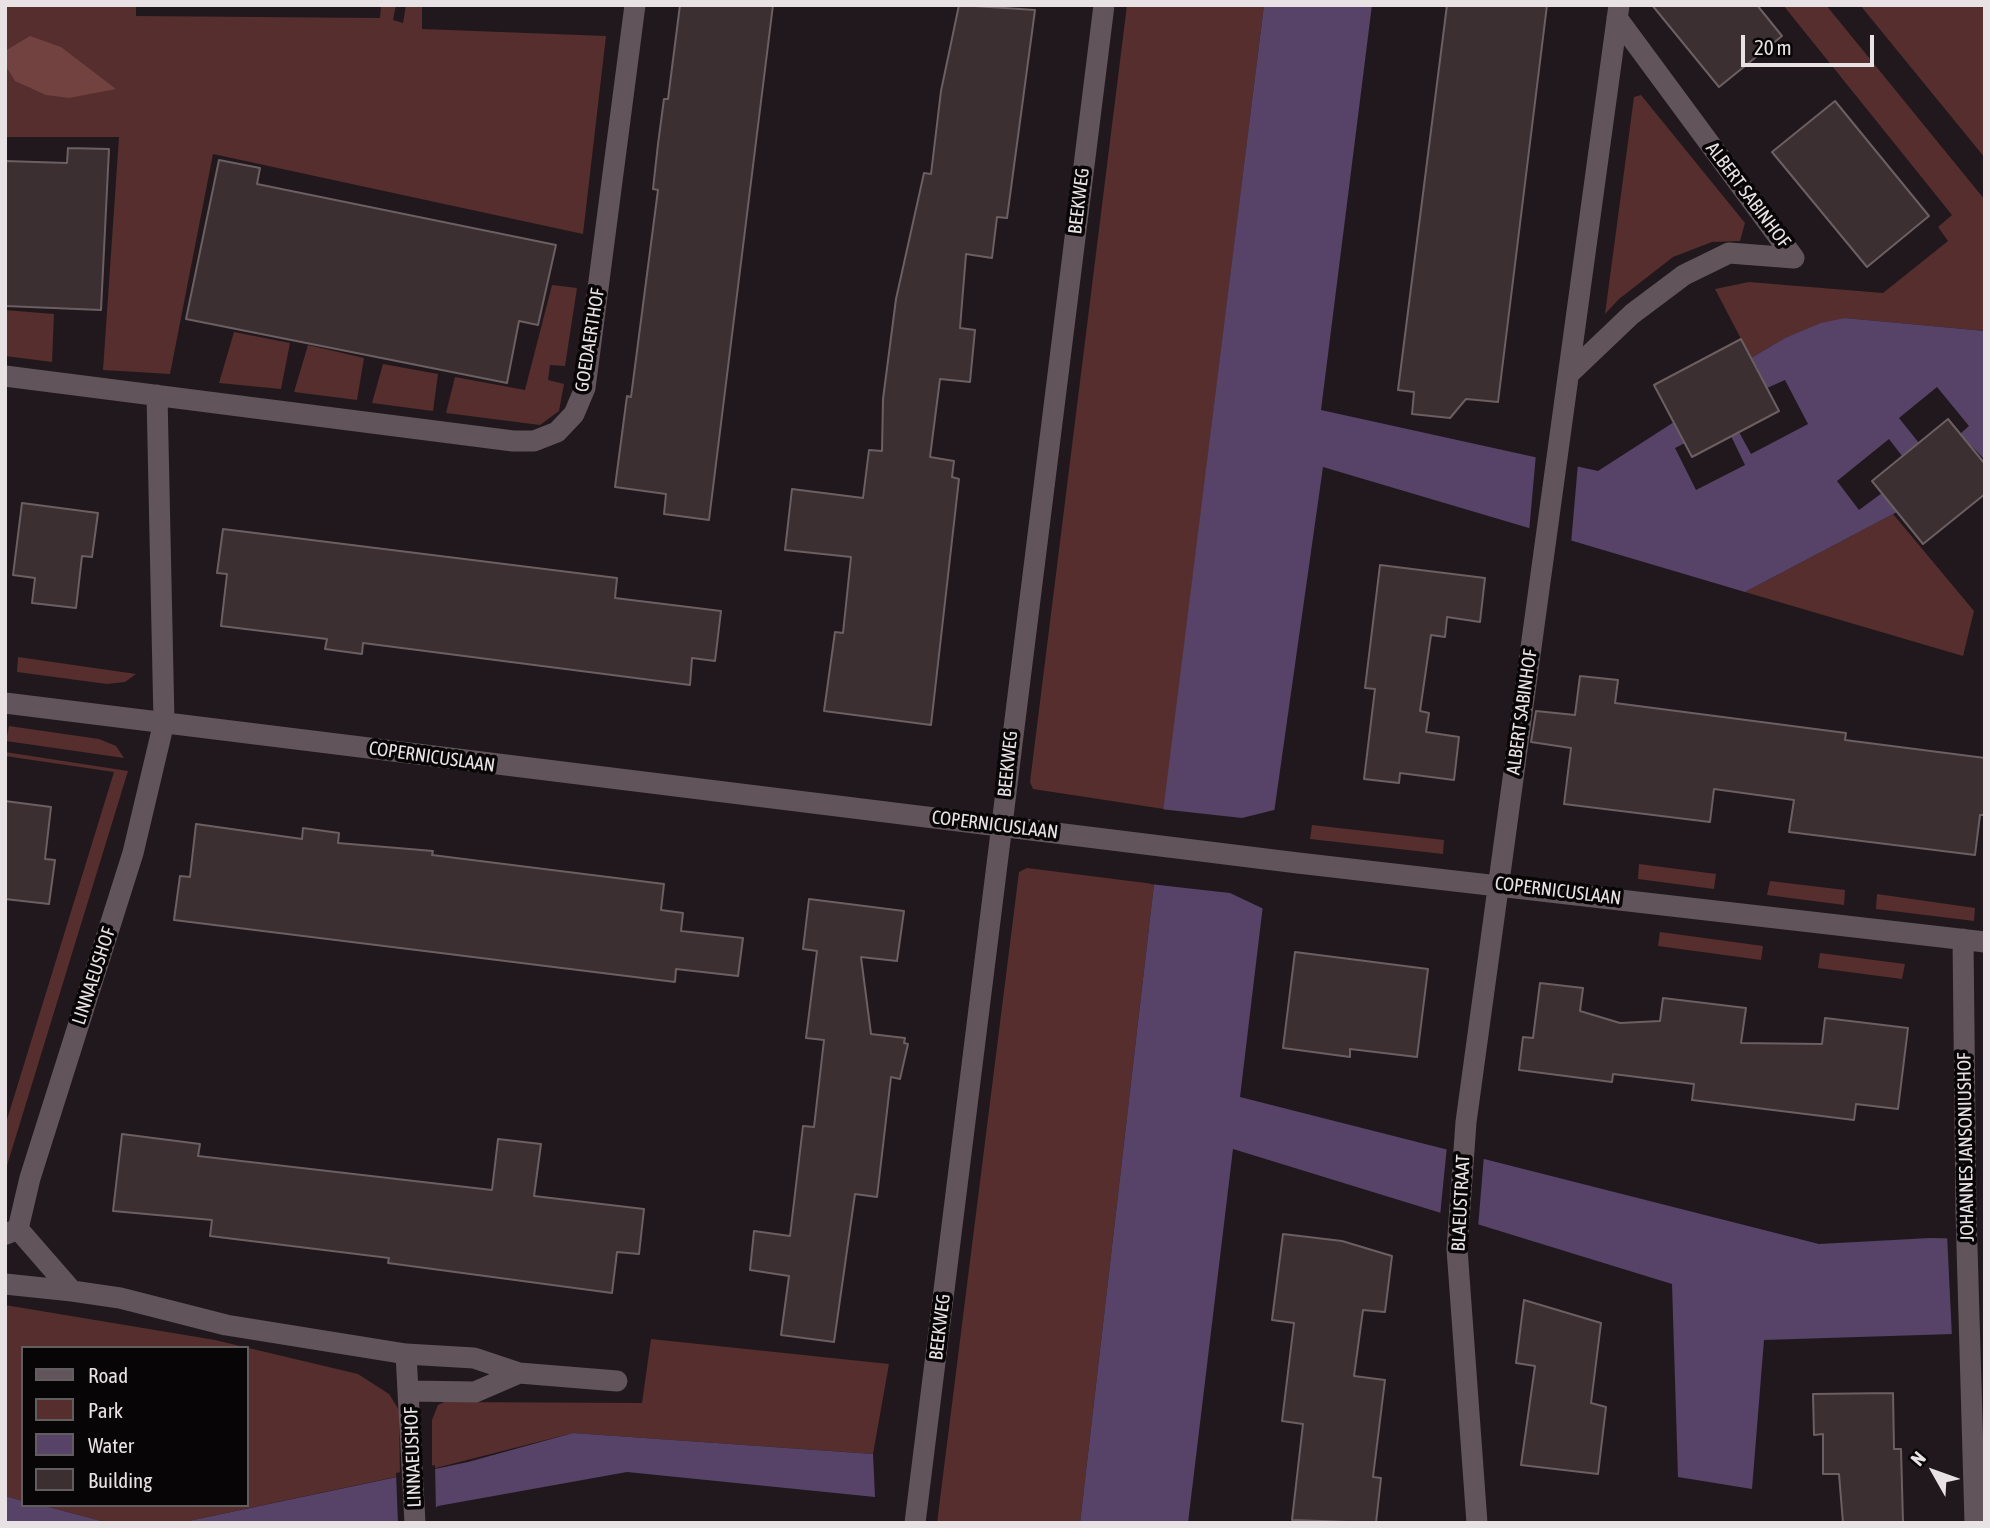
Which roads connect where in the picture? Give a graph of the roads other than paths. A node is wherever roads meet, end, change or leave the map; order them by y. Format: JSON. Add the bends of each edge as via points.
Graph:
{"nodes":[{"id":1,"x":635,"y":5,"type":"edge"},
{"id":2,"x":1104,"y":5,"type":"edge"},
{"id":3,"x":1618,"y":12,"type":"edge"},
{"id":4,"x":1569,"y":374,"type":"junction"},
{"id":5,"x":5,"y":376,"type":"edge"},
{"id":6,"x":157,"y":395,"type":"junction"},
{"id":7,"x":5,"y":703,"type":"edge"},
{"id":8,"x":164,"y":722,"type":"junction"},
{"id":9,"x":1002,"y":825,"type":"junction"},
{"id":10,"x":1497,"y":884,"type":"junction"},
{"id":11,"x":1974,"y":941,"type":"edge"},
{"id":12,"x":12,"y":1231,"type":"edge"},
{"id":13,"x":5,"y":1284,"type":"edge"},
{"id":14,"x":72,"y":1291,"type":"junction"},
{"id":15,"x":406,"y":1354,"type":"junction"},
{"id":16,"x":519,"y":1373,"type":"junction"},
{"id":17,"x":617,"y":1381,"type":"dead end"},
{"id":18,"x":410,"y":1391,"type":"junction"},
{"id":19,"x":415,"y":1523,"type":"edge"},
{"id":20,"x":915,"y":1523,"type":"edge"},
{"id":21,"x":1477,"y":1523,"type":"edge"},
{"id":22,"x":1975,"y":1523,"type":"edge"}],
"edges":[{"from":1,"to":6,"type":"street","name":"GOEDAERTHOF","via":[[585,388],[575,414],[557,432],[513,441]]},
{"from":2,"to":9,"type":"street","name":"BEEKWEG"},
{"from":3,"to":4,"type":"street","name":"ALBERT SABINHOF"},
{"from":3,"to":4,"type":"street","name":"ALBERT SABINHOF","via":[[1794,257],[1729,253],[1684,275],[1632,314]]},
{"from":4,"to":10,"type":"street","name":"ALBERT SABINHOF"},
{"from":5,"to":6,"type":"street","name":"GOEDAERTHOF"},
{"from":6,"to":8,"type":"street"},
{"from":7,"to":8,"type":"street","name":"COPERNICUSLAAN"},
{"from":8,"to":9,"type":"street","name":"COPERNICUSLAAN","via":[[533,771]]},
{"from":8,"to":12,"type":"street","name":"LINNAEUSHOF","via":[[133,853]]},
{"from":9,"to":10,"type":"street","name":"COPERNICUSLAAN"},
{"from":9,"to":20,"type":"street","name":"BEEKWEG"},
{"from":10,"to":11,"type":"street","name":"COPERNICUSLAAN"},
{"from":10,"to":21,"type":"street","name":"BLAEUSTRAAT","via":[[1466,1122],[1457,1249]]},
{"from":11,"to":22,"type":"street","name":"JOHANNES JANSONIUSHOF","via":[[1966,1212]]},
{"from":12,"to":14,"type":"street","name":"LINNAEUSHOF"},
{"from":13,"to":14,"type":"street","name":"LINNAEUSHOF"},
{"from":14,"to":15,"type":"street","name":"LINNAEUSHOF","via":[[120,1298],[226,1325]]},
{"from":15,"to":16,"type":"street","name":"LINNAEUSHOF","via":[[474,1358]]},
{"from":15,"to":18,"type":"street","name":"LINNAEUSHOF"},
{"from":16,"to":17,"type":"street","name":"LINNAEUSHOF"},
{"from":16,"to":18,"type":"street","name":"LINNAEUSHOF","via":[[475,1392]]},
{"from":18,"to":19,"type":"street","name":"LINNAEUSHOF"}]}
